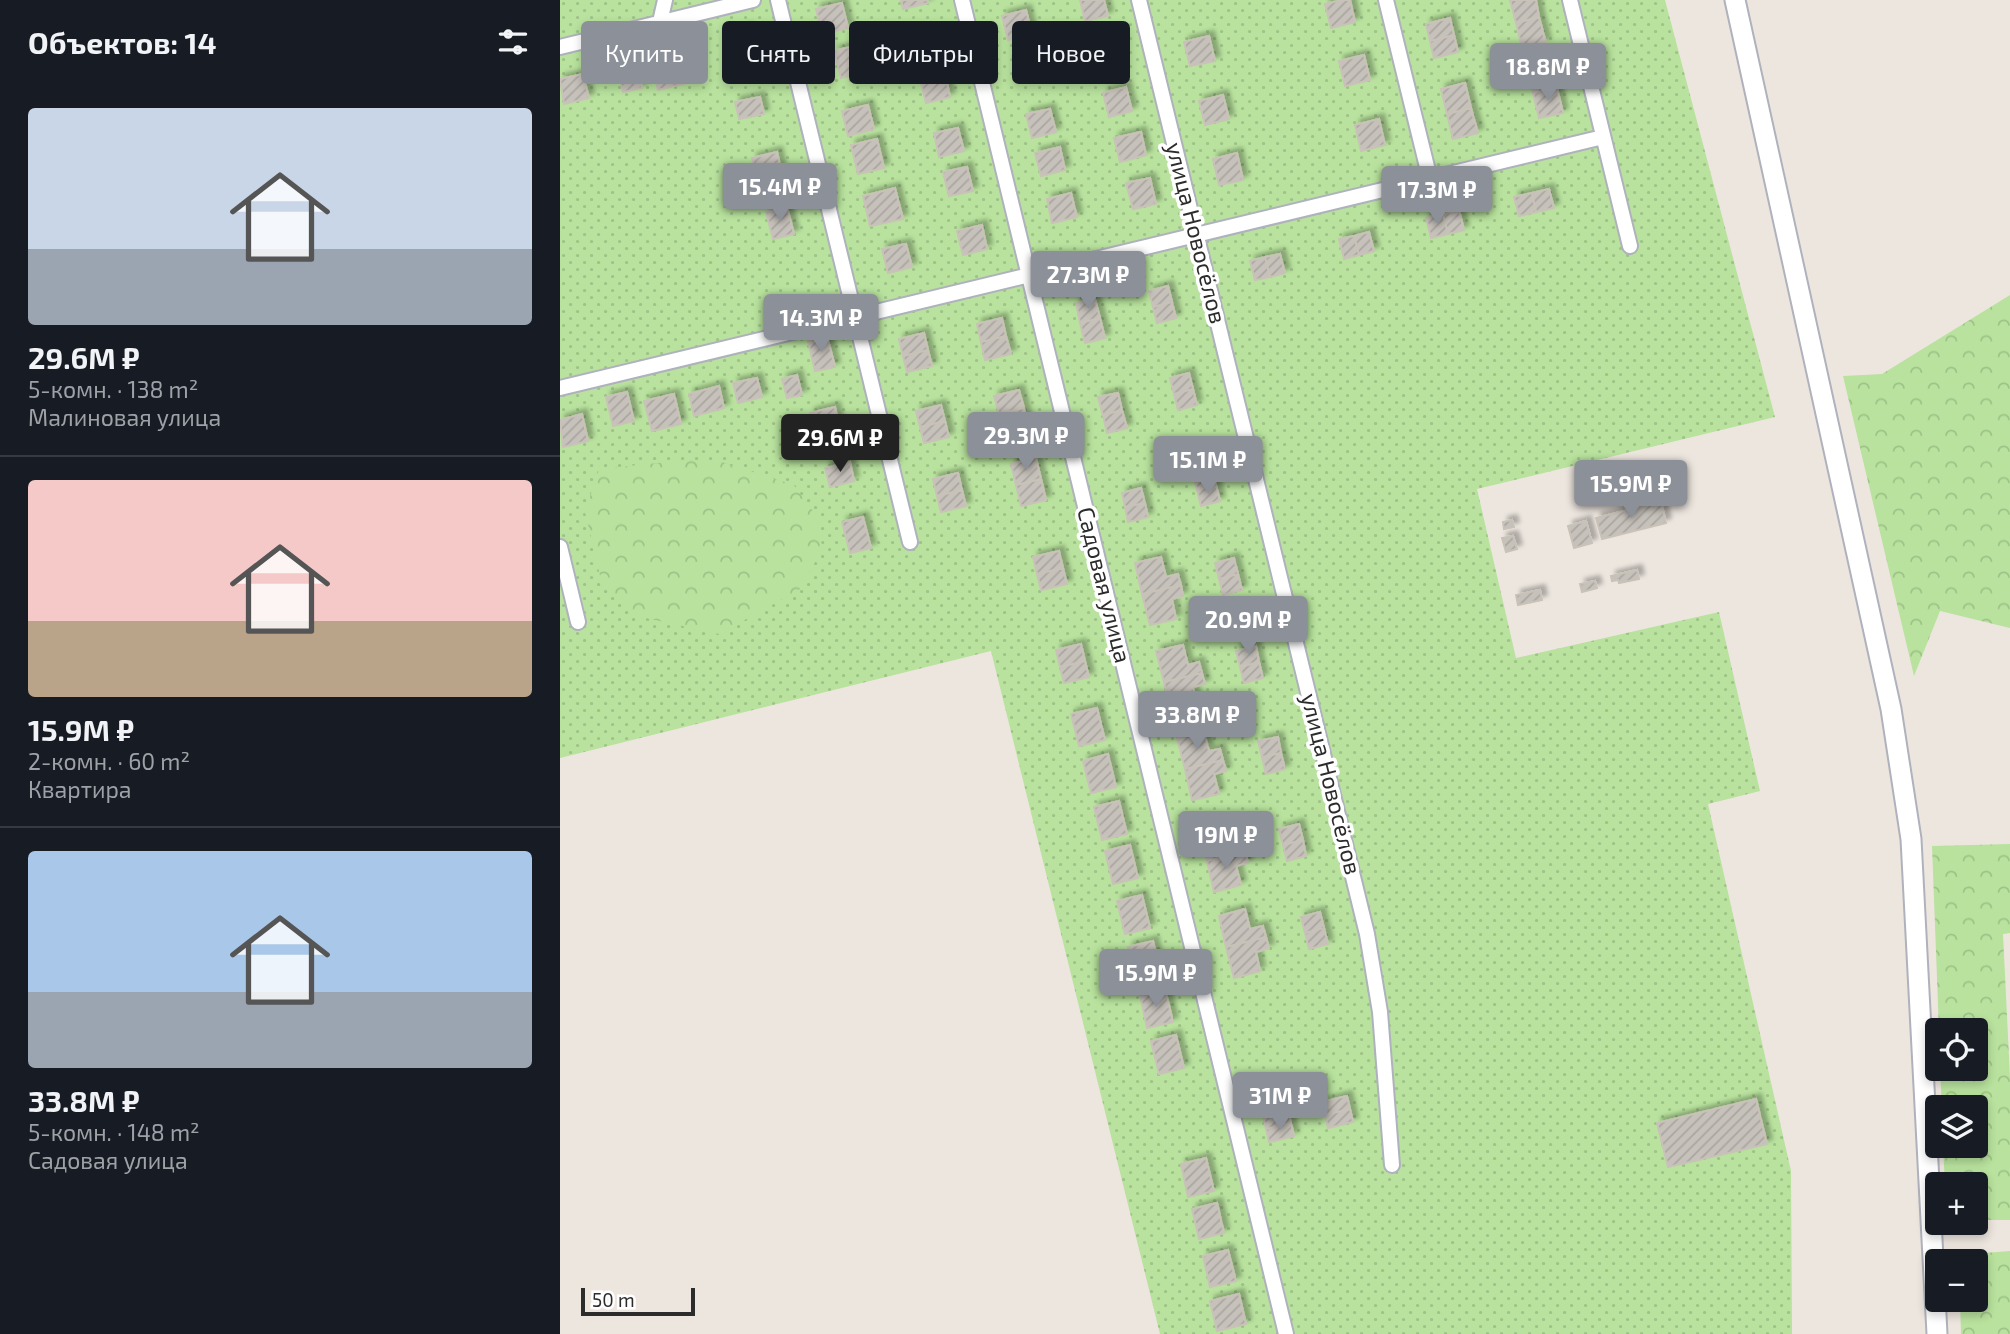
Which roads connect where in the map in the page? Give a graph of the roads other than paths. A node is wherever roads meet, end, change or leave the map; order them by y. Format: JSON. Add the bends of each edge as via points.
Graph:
{"nodes":[{"id":1,"x":665,"y":0,"type":"edge"},
{"id":2,"x":754,"y":0,"type":"edge"},
{"id":3,"x":778,"y":0,"type":"edge"},
{"id":4,"x":962,"y":0,"type":"edge"},
{"id":5,"x":1139,"y":0,"type":"edge"},
{"id":6,"x":1386,"y":0,"type":"edge"},
{"id":7,"x":1570,"y":0,"type":"edge"},
{"id":8,"x":1735,"y":0,"type":"edge"},
{"id":9,"x":660,"y":21,"type":"edge"},
{"id":10,"x":664,"y":21,"type":"edge"},
{"id":11,"x":581,"y":42,"type":"edge"},
{"id":12,"x":560,"y":47,"type":"edge"},
{"id":13,"x":1603,"y":137,"type":"junction"},
{"id":14,"x":1430,"y":179,"type":"junction"},
{"id":15,"x":1196,"y":235,"type":"junction"},
{"id":16,"x":1630,"y":246,"type":"dead end"},
{"id":17,"x":1029,"y":275,"type":"junction"},
{"id":18,"x":855,"y":317,"type":"junction"},
{"id":19,"x":560,"y":388,"type":"edge"},
{"id":20,"x":910,"y":542,"type":"dead end"},
{"id":21,"x":560,"y":547,"type":"edge"},
{"id":22,"x":578,"y":622,"type":"dead end"},
{"id":23,"x":1392,"y":1165,"type":"dead end"},
{"id":24,"x":1286,"y":1334,"type":"edge"},
{"id":25,"x":1937,"y":1334,"type":"edge"}],
"edges":[{"from":1,"to":9,"type":"street"},
{"from":2,"to":10,"type":"street"},
{"from":3,"to":18,"type":"street"},
{"from":4,"to":17,"type":"street","name":"Садовая улица"},
{"from":5,"to":15,"type":"street","name":"улица Новосёлов"},
{"from":6,"to":14,"type":"street"},
{"from":7,"to":13,"type":"street"},
{"from":8,"to":25,"type":"main road","via":[[1885,683],[1911,839]]},
{"from":11,"to":12,"type":"street"},
{"from":13,"to":14,"type":"street"},
{"from":13,"to":16,"type":"street"},
{"from":14,"to":15,"type":"street"},
{"from":15,"to":17,"type":"street"},
{"from":15,"to":23,"type":"street","name":"улица Новосёлов","via":[[1367,934],[1380,1013]]},
{"from":17,"to":18,"type":"street"},
{"from":17,"to":24,"type":"street","name":"Садовая улица"},
{"from":18,"to":19,"type":"street"},
{"from":18,"to":20,"type":"street"},
{"from":21,"to":22,"type":"street"}]}
